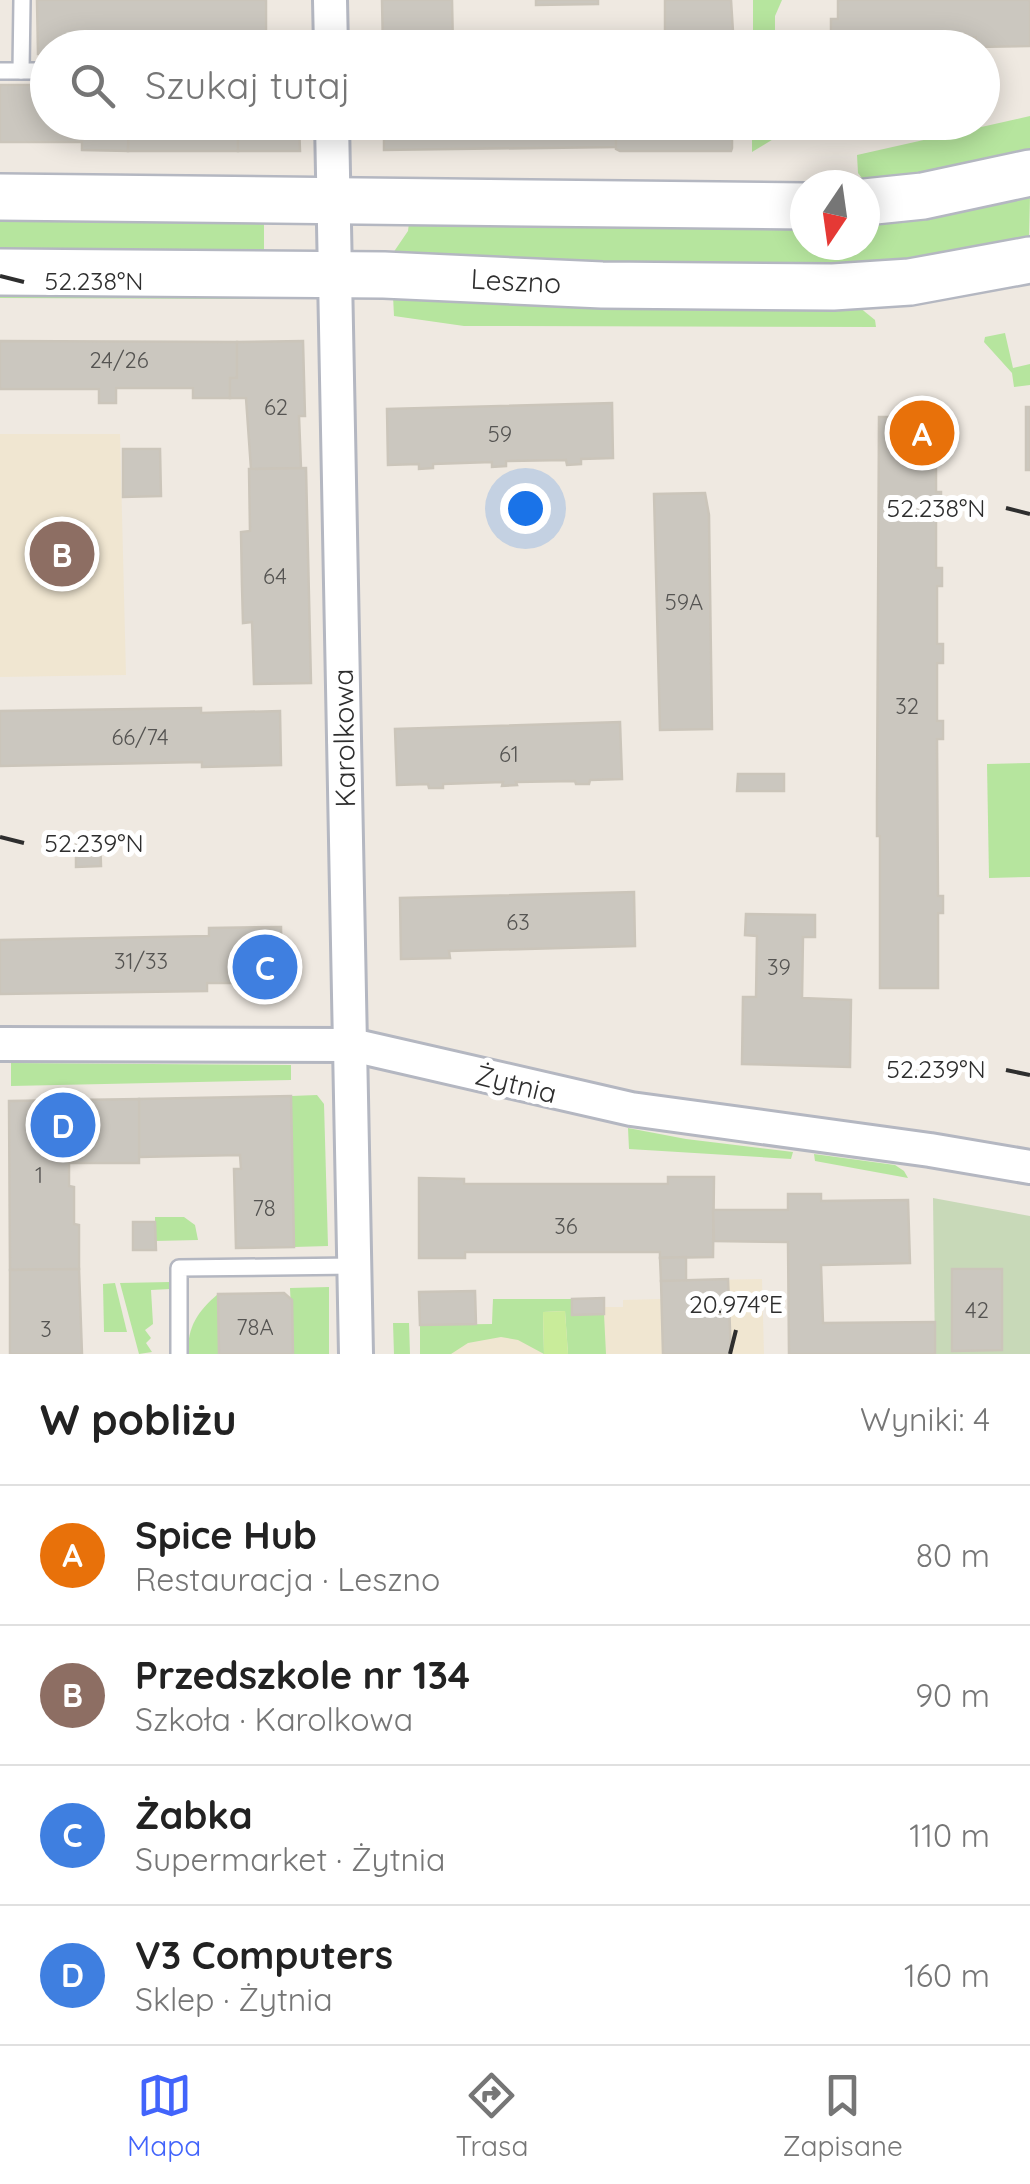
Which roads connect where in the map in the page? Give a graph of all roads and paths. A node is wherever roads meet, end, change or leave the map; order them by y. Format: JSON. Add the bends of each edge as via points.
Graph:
{"nodes":[{"id":1,"x":22,"y":0,"type":"edge"},
{"id":2,"x":330,"y":0,"type":"edge"},
{"id":3,"x":330,"y":30,"type":"edge"},
{"id":4,"x":0,"y":71,"type":"edge"},
{"id":5,"x":22,"y":71,"type":"junction"},
{"id":6,"x":30,"y":71,"type":"edge"},
{"id":7,"x":332,"y":140,"type":"edge"},
{"id":8,"x":1030,"y":173,"type":"edge"},
{"id":9,"x":0,"y":197,"type":"edge"},
{"id":10,"x":880,"y":200,"type":"edge"},
{"id":11,"x":334,"y":201,"type":"junction"},
{"id":12,"x":790,"y":206,"type":"edge"},
{"id":13,"x":1030,"y":260,"type":"edge"},
{"id":14,"x":0,"y":272,"type":"edge"},
{"id":15,"x":335,"y":275,"type":"junction"},
{"id":16,"x":0,"y":1044,"type":"edge"},
{"id":17,"x":352,"y":1045,"type":"junction"},
{"id":18,"x":1030,"y":1167,"type":"edge"},
{"id":19,"x":355,"y":1266,"type":"junction"},
{"id":20,"x":179,"y":1354,"type":"edge"},
{"id":21,"x":356,"y":1354,"type":"edge"}],
"edges":[{"from":1,"to":5,"type":"lane"},
{"from":2,"to":3,"type":"street"},
{"from":4,"to":5,"type":"lane"},
{"from":5,"to":6,"type":"lane"},
{"from":7,"to":11,"type":"street","name":"Karolkowa"},
{"from":8,"to":10,"type":"main road"},
{"from":9,"to":11,"type":"main road"},
{"from":11,"to":12,"type":"main road"},
{"from":11,"to":15,"type":"street","name":"Karolkowa"},
{"from":13,"to":15,"type":"main road","name":"Leszno","via":[[863,286]]},
{"from":14,"to":15,"type":"main road","name":"Leszno"},
{"from":15,"to":17,"type":"street","name":"Karolkowa"},
{"from":16,"to":17,"type":"street","name":"Żytnia"},
{"from":17,"to":18,"type":"street","name":"Żytnia","via":[[631,1109]]},
{"from":17,"to":19,"type":"street","name":"Karolkowa"},
{"from":19,"to":20,"type":"lane","via":[[180,1268]]},
{"from":19,"to":21,"type":"street","name":"Karolkowa"}]}
